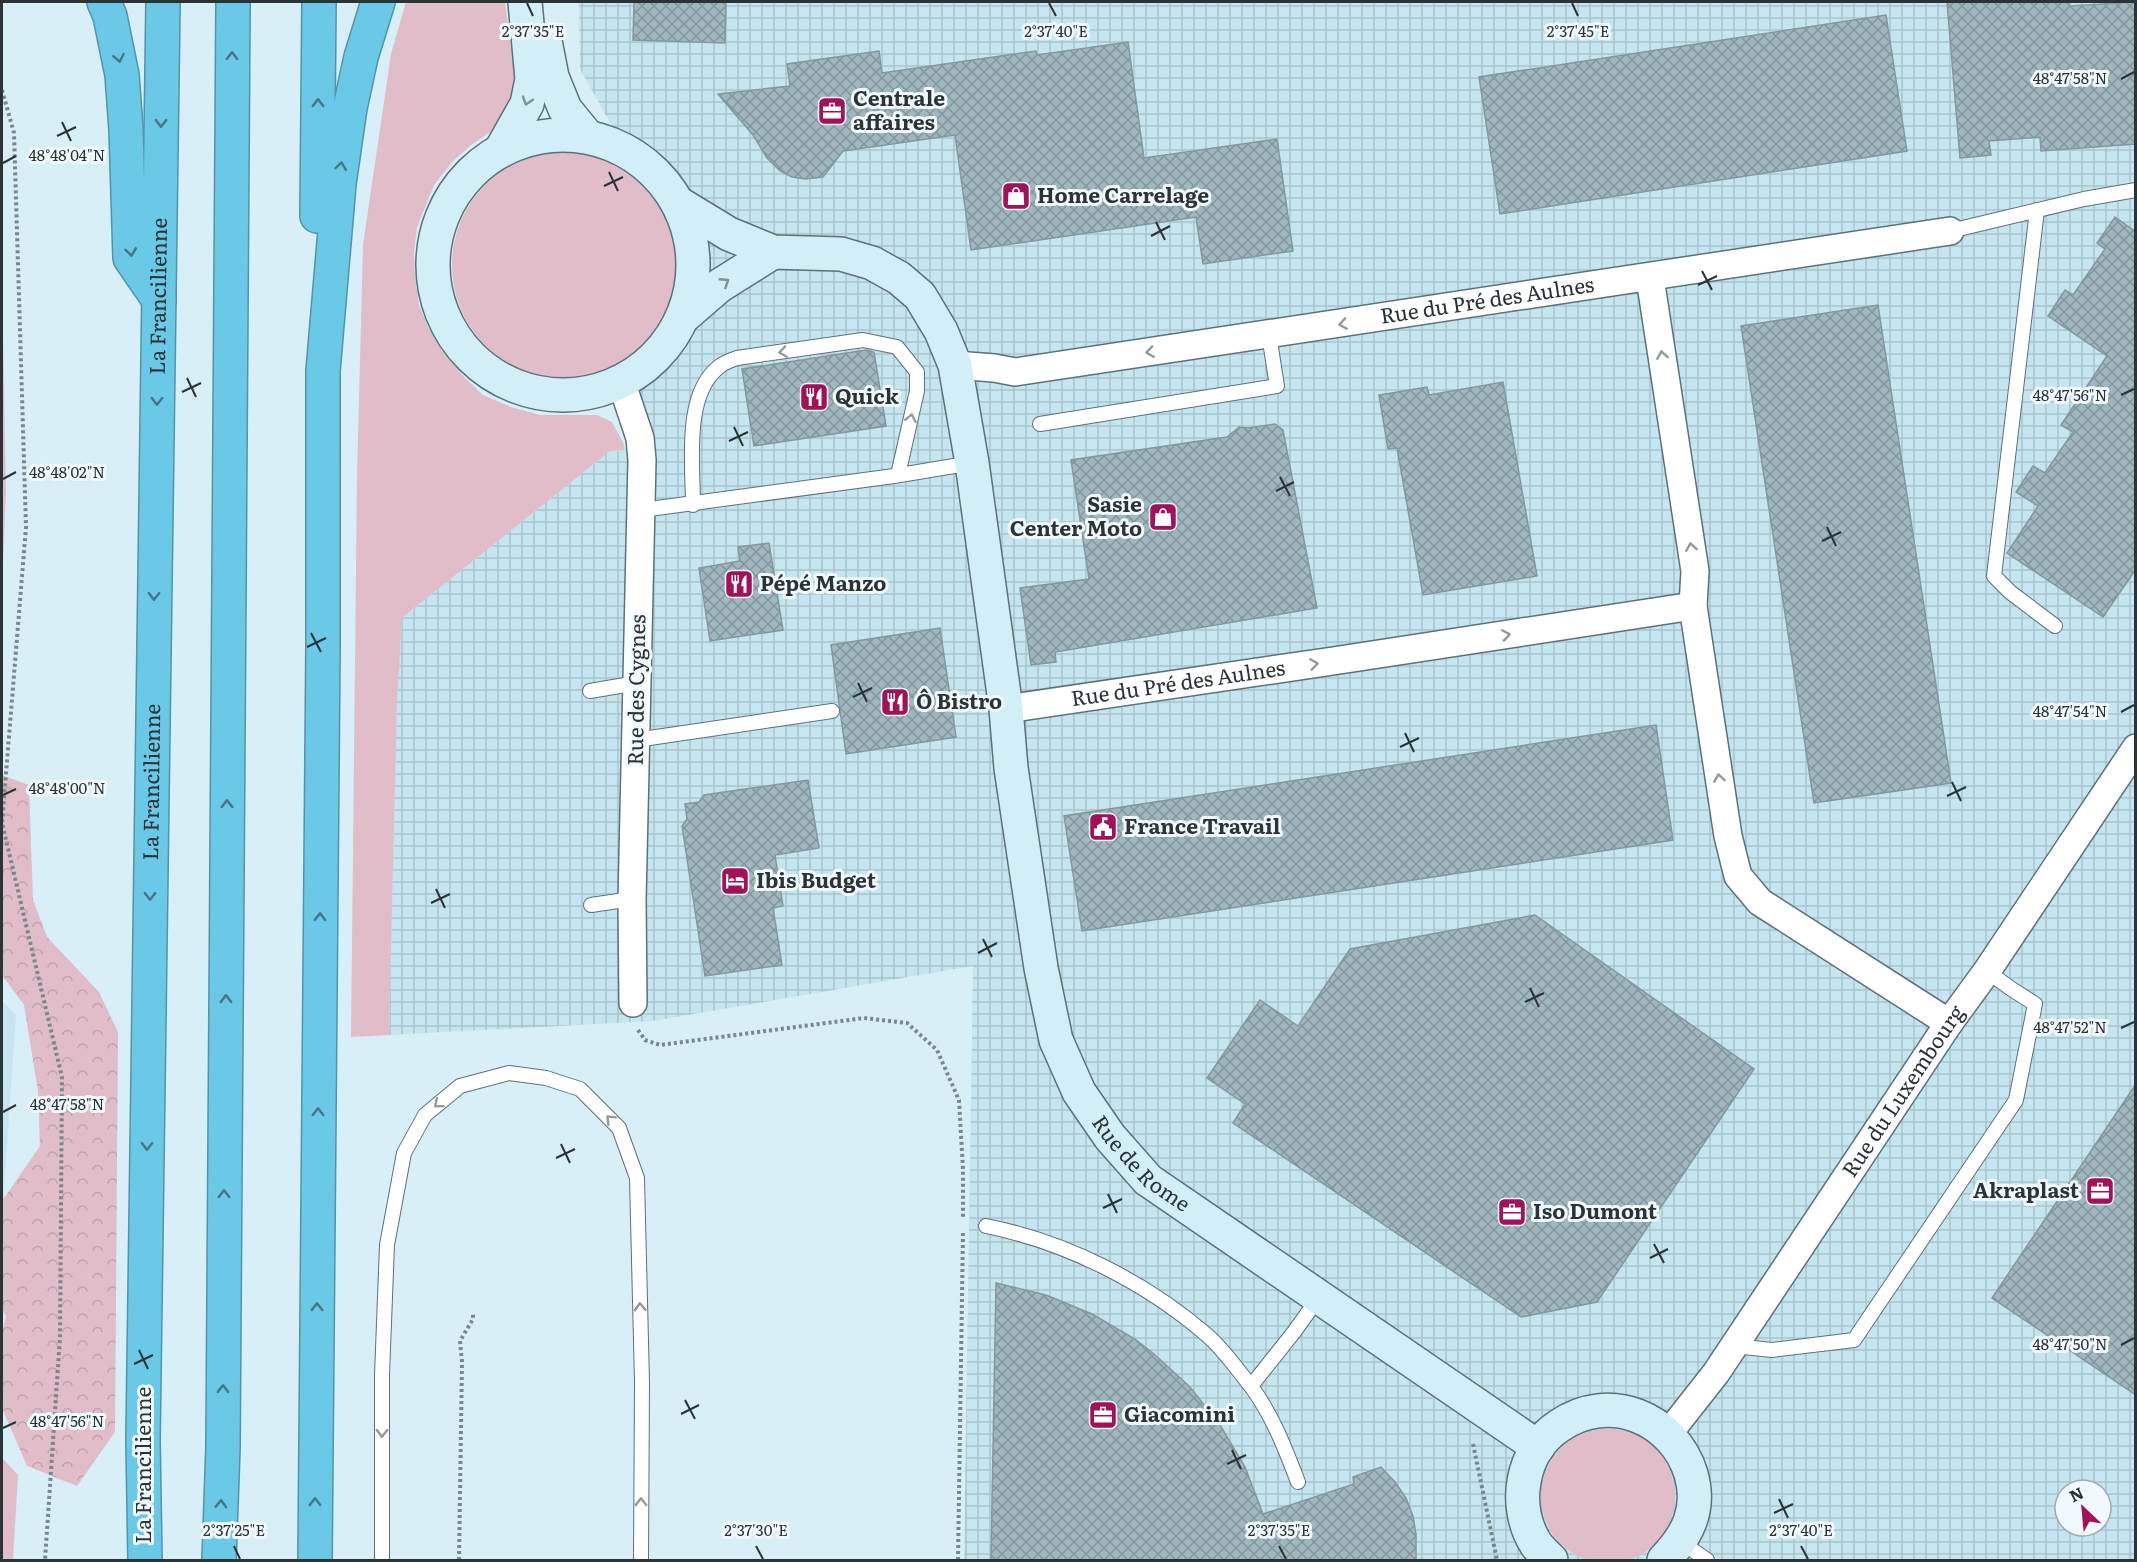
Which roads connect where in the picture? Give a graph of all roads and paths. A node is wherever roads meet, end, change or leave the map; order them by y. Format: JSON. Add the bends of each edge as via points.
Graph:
{"nodes":[{"id":1,"x":104,"y":2,"type":"edge"},
{"id":2,"x":163,"y":2,"type":"edge"},
{"id":3,"x":233,"y":2,"type":"edge"},
{"id":4,"x":319,"y":2,"type":"edge"},
{"id":5,"x":378,"y":2,"type":"edge"},
{"id":6,"x":525,"y":2,"type":"edge"},
{"id":7,"x":540,"y":2,"type":"edge"},
{"id":8,"x":2,"y":90,"type":"edge"},
{"id":9,"x":587,"y":136,"type":"junction"},
{"id":10,"x":501,"y":150,"type":"junction"},
{"id":11,"x":2136,"y":190,"type":"edge"},
{"id":12,"x":678,"y":203,"type":"junction"},
{"id":13,"x":2037,"y":210,"type":"junction"},
{"id":14,"x":1950,"y":231,"type":"joint"},
{"id":15,"x":773,"y":252,"type":"junction"},
{"id":16,"x":1650,"y":278,"type":"junction"},
{"id":17,"x":159,"y":300,"type":"junction"},
{"id":18,"x":682,"y":318,"type":"junction"},
{"id":19,"x":1269,"y":335,"type":"junction"},
{"id":20,"x":955,"y":365,"type":"junction"},
{"id":21,"x":323,"y":371,"type":"junction"},
{"id":22,"x":621,"y":381,"type":"junction"},
{"id":23,"x":1040,"y":424,"type":"dead end"},
{"id":24,"x":972,"y":463,"type":"junction"},
{"id":25,"x":898,"y":475,"type":"junction"},
{"id":26,"x":693,"y":505,"type":"junction"},
{"id":27,"x":642,"y":510,"type":"junction"},
{"id":28,"x":1693,"y":606,"type":"junction"},
{"id":29,"x":2055,"y":626,"type":"dead end"},
{"id":30,"x":637,"y":683,"type":"junction"},
{"id":31,"x":590,"y":691,"type":"dead end"},
{"id":32,"x":1006,"y":709,"type":"junction"},
{"id":33,"x":832,"y":711,"type":"dead end"},
{"id":34,"x":636,"y":740,"type":"junction"},
{"id":35,"x":2136,"y":748,"type":"edge"},
{"id":36,"x":632,"y":899,"type":"junction"},
{"id":37,"x":591,"y":905,"type":"dead end"},
{"id":38,"x":1987,"y":971,"type":"junction"},
{"id":39,"x":633,"y":1003,"type":"joint"},
{"id":40,"x":1949,"y":1023,"type":"junction"},
{"id":41,"x":986,"y":1226,"type":"dead end"},
{"id":42,"x":1319,"y":1297,"type":"junction"},
{"id":43,"x":473,"y":1312,"type":"dead end"},
{"id":44,"x":1734,"y":1346,"type":"junction"},
{"id":45,"x":1251,"y":1386,"type":"junction"},
{"id":46,"x":1485,"y":1410,"type":"junction"},
{"id":47,"x":1668,"y":1434,"type":"junction"},
{"id":48,"x":1538,"y":1447,"type":"junction"},
{"id":49,"x":1298,"y":1482,"type":"dead end"},
{"id":50,"x":1684,"y":1554,"type":"edge"},
{"id":51,"x":45,"y":1560,"type":"edge"},
{"id":52,"x":145,"y":1560,"type":"edge"},
{"id":53,"x":219,"y":1560,"type":"edge"},
{"id":54,"x":315,"y":1560,"type":"edge"},
{"id":55,"x":382,"y":1560,"type":"edge"},
{"id":56,"x":459,"y":1560,"type":"edge"},
{"id":57,"x":641,"y":1560,"type":"edge"},
{"id":58,"x":958,"y":1560,"type":"edge"},
{"id":59,"x":1497,"y":1560,"type":"edge"},
{"id":60,"x":1551,"y":1560,"type":"edge"}],
"edges":[{"from":1,"to":17,"type":"highway","one_way":true,"via":[[122,75],[130,258]]},
{"from":2,"to":17,"type":"highway","name":"La Francilienne","one_way":true},
{"from":53,"to":3,"type":"highway","one_way":true},
{"from":21,"to":4,"type":"highway","one_way":true,"via":[[316,303]]},
{"from":21,"to":5,"type":"highway","one_way":true,"via":[[331,259],[350,108]]},
{"from":6,"to":10,"type":"street","one_way":true,"via":[[532,79],[527,104]]},
{"from":7,"to":9,"type":"street","via":[[552,77],[565,109]]},
{"from":8,"to":51,"type":"path","via":[[15,143],[26,527],[2,823],[62,1077],[60,1337]]},
{"from":9,"to":10,"type":"street","via":[[543,136]]},
{"from":9,"to":12,"type":"street","via":[[641,160]]},
{"from":10,"to":22,"type":"street","via":[[461,182],[438,227],[432,277],[447,326],[478,365],[522,389],[573,395]]},
{"from":11,"to":13,"type":"lane"},
{"from":12,"to":15,"type":"street","via":[[729,234]]},
{"from":12,"to":18,"type":"street","via":[[692,244],[693,266]]},
{"from":13,"to":14,"type":"lane"},
{"from":13,"to":29,"type":"lane","via":[[1994,576]]},
{"from":14,"to":16,"type":"street","name":"Rue du Pré des Aulnes"},
{"from":18,"to":15,"type":"street","one_way":true,"via":[[719,286]]},
{"from":15,"to":20,"type":"street","via":[[841,254],[872,263],[899,278],[920,296]]},
{"from":16,"to":19,"type":"street","name":"Rue du Pré des Aulnes","one_way":true},
{"from":28,"to":16,"type":"street","one_way":true,"via":[[1695,571]]},
{"from":17,"to":52,"type":"highway","name":"La Francilienne","one_way":true,"via":[[143,1441]]},
{"from":18,"to":22,"type":"street","via":[[652,360]]},
{"from":19,"to":20,"type":"street","name":"Rue du Pré des Aulnes","one_way":true,"via":[[1015,372]]},
{"from":19,"to":23,"type":"lane","via":[[1277,386]]},
{"from":20,"to":24,"type":"street"},
{"from":54,"to":21,"type":"highway","one_way":true},
{"from":22,"to":27,"type":"street","name":"Rue des Cygnes","via":[[640,438]]},
{"from":24,"to":25,"type":"lane"},
{"from":24,"to":32,"type":"street"},
{"from":25,"to":26,"type":"lane"},
{"from":25,"to":26,"type":"lane","one_way":true,"via":[[916,397],[917,372],[897,347],[863,340],[737,358],[720,366],[701,391],[693,415]]},
{"from":26,"to":27,"type":"lane"},
{"from":27,"to":30,"type":"street","name":"Rue des Cygnes"},
{"from":32,"to":28,"type":"street","name":"Rue du Pré des Aulnes","one_way":true},
{"from":40,"to":28,"type":"street","one_way":true,"via":[[1760,902],[1738,876],[1728,836]]},
{"from":30,"to":31,"type":"lane"},
{"from":30,"to":34,"type":"street","name":"Rue des Cygnes"},
{"from":32,"to":42,"type":"street","name":"Rue de Rome","via":[[1041,968],[1056,1040],[1079,1092],[1110,1137],[1148,1180]]},
{"from":33,"to":34,"type":"lane"},
{"from":34,"to":36,"type":"street","name":"Rue des Cygnes"},
{"from":35,"to":38,"type":"street","name":"Rue du Luxembourg"},
{"from":36,"to":37,"type":"lane"},
{"from":36,"to":39,"type":"street","name":"Rue des Cygnes"},
{"from":38,"to":40,"type":"street","name":"Rue du Luxembourg"},
{"from":38,"to":44,"type":"lane","via":[[2035,1004],[2016,1100],[1854,1340],[1772,1350]]},
{"from":39,"to":58,"type":"path","via":[[636,1028],[645,1040],[660,1045],[864,1018],[908,1023],[937,1050],[959,1100],[963,1169]]},
{"from":40,"to":44,"type":"street","name":"Rue du Luxembourg"},
{"from":41,"to":45,"type":"lane","via":[[1029,1236],[1120,1275],[1210,1337]]},
{"from":42,"to":45,"type":"lane"},
{"from":42,"to":46,"type":"street","name":"Rue de Rome"},
{"from":43,"to":56,"type":"path","via":[[460,1341]]},
{"from":44,"to":47,"type":"street","name":"Rue du Luxembourg"},
{"from":45,"to":49,"type":"lane","via":[[1280,1434]]},
{"from":46,"to":48,"type":"street","name":"Rue de Rome"},
{"from":46,"to":59,"type":"path","via":[[1466,1436],[1475,1447]]},
{"from":47,"to":48,"type":"street","via":[[1643,1417],[1615,1410],[1585,1413],[1559,1426]]},
{"from":47,"to":50,"type":"street","via":[[1686,1458],[1694,1485],[1693,1515]]},
{"from":48,"to":60,"type":"street","via":[[1526,1470],[1522,1495],[1525,1521],[1536,1544]]},
{"from":57,"to":55,"type":"lane","one_way":true,"via":[[637,1178],[619,1128],[580,1089],[546,1078],[509,1073],[460,1086],[425,1115],[404,1153],[387,1245]]}]}
